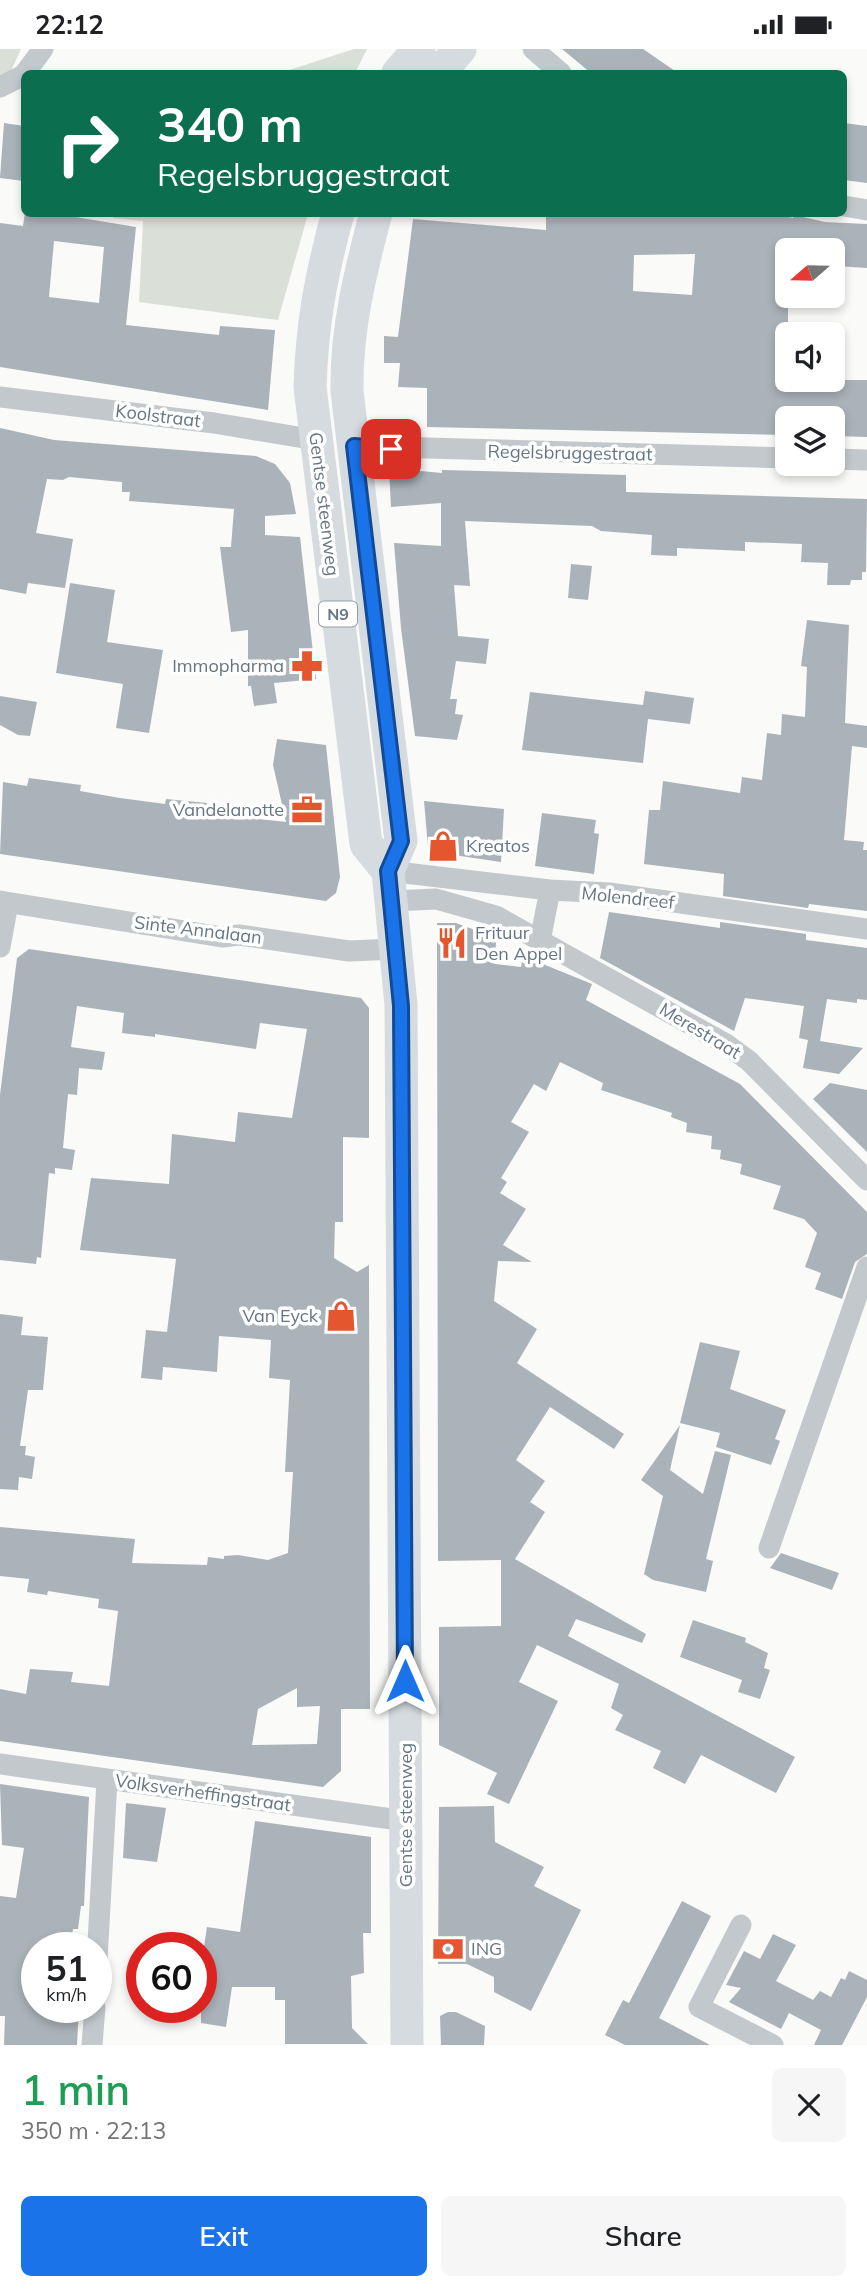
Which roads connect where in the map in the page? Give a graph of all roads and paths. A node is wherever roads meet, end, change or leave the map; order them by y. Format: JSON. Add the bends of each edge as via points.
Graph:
{"nodes":[{"id":1,"x":43,"y":49,"type":"edge"},
{"id":2,"x":419,"y":49,"type":"edge"},
{"id":3,"x":460,"y":49,"type":"edge"},
{"id":4,"x":533,"y":49,"type":"edge"},
{"id":5,"x":28,"y":70,"type":"edge"},
{"id":6,"x":401,"y":70,"type":"edge"},
{"id":7,"x":442,"y":70,"type":"edge"},
{"id":8,"x":558,"y":70,"type":"edge"},
{"id":9,"x":21,"y":76,"type":"edge"},
{"id":10,"x":0,"y":87,"type":"edge"},
{"id":11,"x":847,"y":206,"type":"edge"},
{"id":12,"x":867,"y":209,"type":"edge"},
{"id":13,"x":337,"y":217,"type":"edge"},
{"id":14,"x":375,"y":217,"type":"edge"},
{"id":15,"x":0,"y":397,"type":"edge"},
{"id":16,"x":316,"y":440,"type":"junction"},
{"id":17,"x":354,"y":446,"type":"junction"},
{"id":18,"x":775,"y":458,"type":"edge"},
{"id":19,"x":845,"y":459,"type":"edge"},
{"id":20,"x":867,"y":460,"type":"edge"},
{"id":21,"x":390,"y":886,"type":"junction"},
{"id":22,"x":550,"y":890,"type":"junction"},
{"id":23,"x":4,"y":902,"type":"edge"},
{"id":24,"x":867,"y":929,"type":"edge"},
{"id":25,"x":540,"y":941,"type":"junction"},
{"id":26,"x":0,"y":947,"type":"edge"},
{"id":27,"x":396,"y":949,"type":"junction"},
{"id":28,"x":867,"y":1180,"type":"edge"},
{"id":29,"x":867,"y":1267,"type":"edge"},
{"id":30,"x":769,"y":1548,"type":"dead end"},
{"id":31,"x":0,"y":1764,"type":"edge"},
{"id":32,"x":107,"y":1780,"type":"junction"},
{"id":33,"x":407,"y":1821,"type":"junction"},
{"id":34,"x":741,"y":1925,"type":"dead end"},
{"id":35,"x":99,"y":1932,"type":"edge"},
{"id":36,"x":94,"y":2023,"type":"edge"},
{"id":37,"x":93,"y":2045,"type":"edge"},
{"id":38,"x":407,"y":2045,"type":"edge"},
{"id":39,"x":773,"y":2045,"type":"edge"}],
"edges":[{"from":1,"to":5,"type":"street"},
{"from":2,"to":6,"type":"main road"},
{"from":3,"to":7,"type":"main road"},
{"from":4,"to":8,"type":"street"},
{"from":9,"to":10,"type":"street"},
{"from":11,"to":12,"type":"street"},
{"from":13,"to":16,"type":"main road","name":"Gentse steenweg","number":"N9","via":[[312,327],[310,387]]},
{"from":14,"to":17,"type":"main road","name":"Gentse steenweg","number":"N9","via":[[346,348]]},
{"from":15,"to":16,"type":"street","name":"Koolstraat"},
{"from":16,"to":17,"type":"main road"},
{"from":16,"to":21,"type":"main road","name":"Gentse steenweg","number":"N9","via":[[366,844]]},
{"from":17,"to":18,"type":"street","name":"Regelsbruggestraat"},
{"from":17,"to":21,"type":"main road","name":"Gentse steenweg","number":"N9","via":[[401,841]]},
{"from":19,"to":20,"type":"street"},
{"from":21,"to":22,"type":"street","name":"Molendreef"},
{"from":21,"to":25,"type":"street","name":"Merestraat","via":[[496,916]]},
{"from":21,"to":27,"type":"main road","name":"Gentse steenweg","number":"N9"},
{"from":22,"to":24,"type":"street","name":"Molendreef","via":[[609,893]]},
{"from":22,"to":25,"type":"street"},
{"from":23,"to":26,"type":"street"},
{"from":23,"to":27,"type":"street","name":"Sinte Annalaan","via":[[222,937],[239,935],[349,951]]},
{"from":25,"to":28,"type":"street","name":"Merestraat","via":[[735,1049]]},
{"from":27,"to":33,"type":"main road","name":"Gentse steenweg","number":"N9","via":[[402,1041]]},
{"from":29,"to":30,"type":"street"},
{"from":31,"to":32,"type":"street","name":"Volksverheffingstraat"},
{"from":32,"to":33,"type":"street","name":"Volksverheffingstraat"},
{"from":32,"to":35,"type":"street"},
{"from":33,"to":38,"type":"main road","name":"Gentse steenweg","number":"N9"},
{"from":34,"to":39,"type":"street","via":[[699,2007]]},
{"from":36,"to":37,"type":"street"}]}
